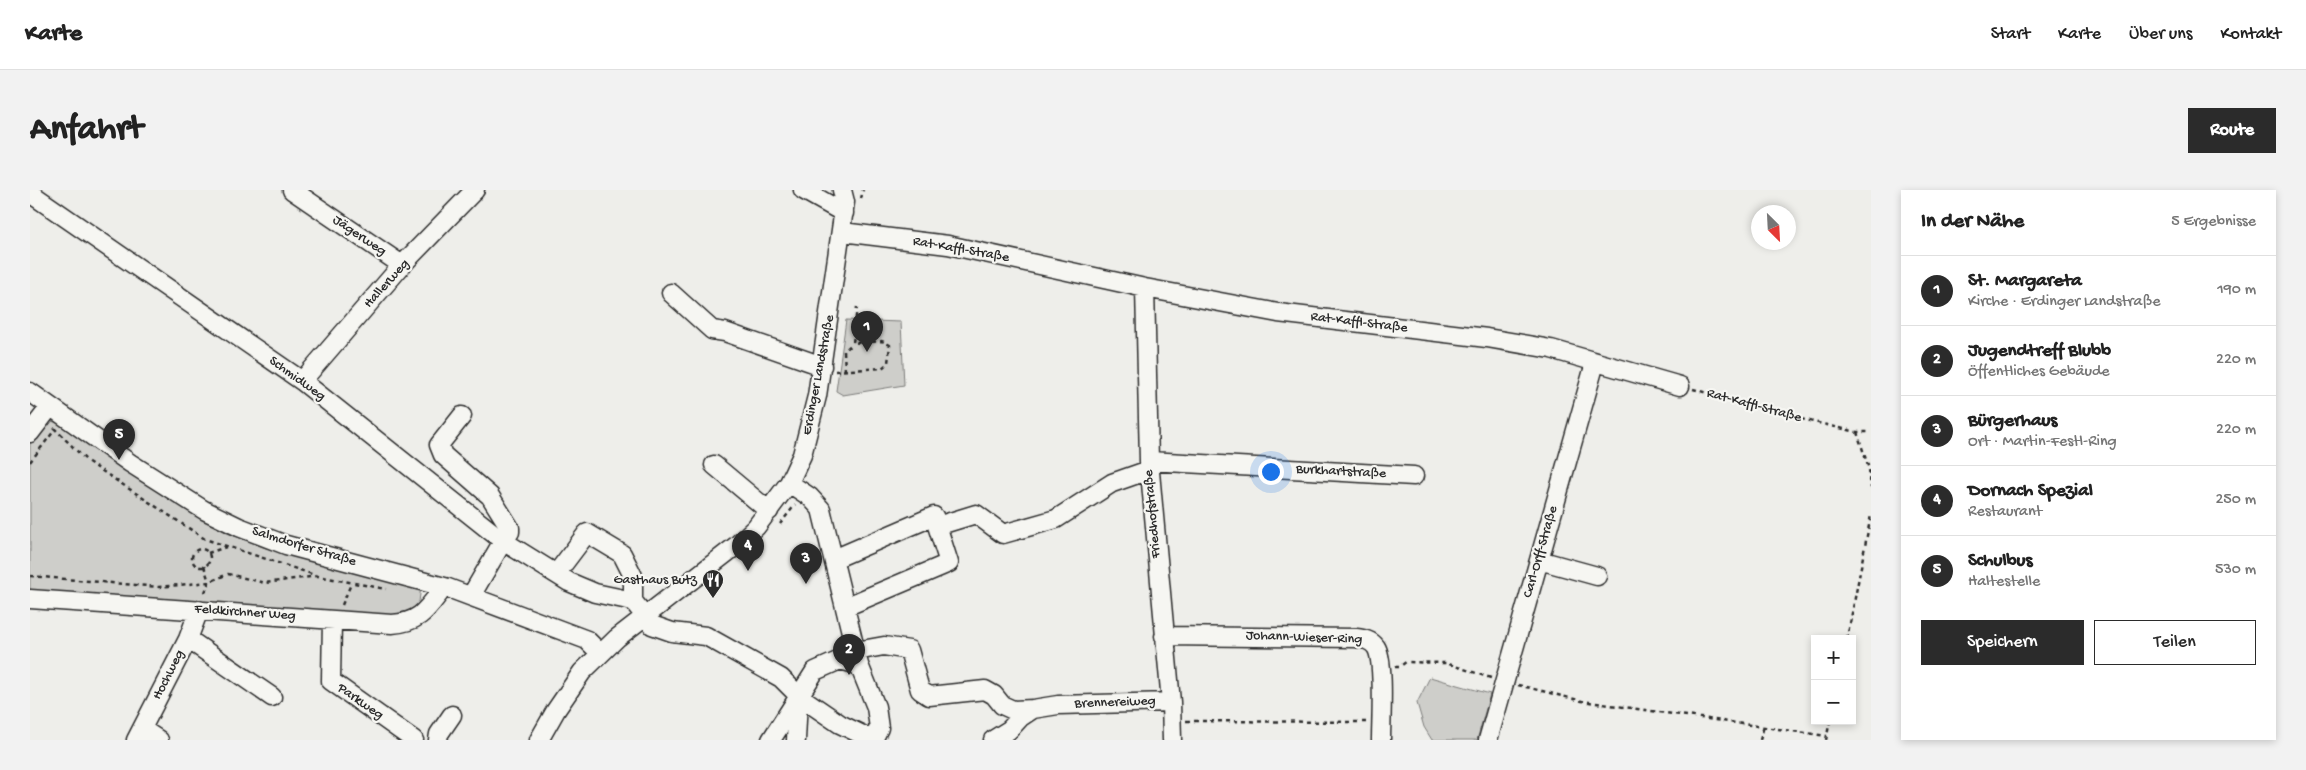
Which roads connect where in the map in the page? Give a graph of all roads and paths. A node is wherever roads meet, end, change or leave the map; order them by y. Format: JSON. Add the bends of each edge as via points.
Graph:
{"nodes":[{"id":1,"x":292,"y":190,"type":"edge"},
{"id":2,"x":475,"y":190,"type":"edge"},
{"id":3,"x":803,"y":190,"type":"edge"},
{"id":4,"x":30,"y":193,"type":"edge"},
{"id":5,"x":846,"y":199,"type":"edge"},
{"id":6,"x":842,"y":232,"type":"junction"},
{"id":7,"x":402,"y":265,"type":"junction"},
{"id":8,"x":1145,"y":288,"type":"junction"},
{"id":9,"x":671,"y":293,"type":"dead end"},
{"id":10,"x":857,"y":307,"type":"dead end"},
{"id":11,"x":853,"y":343,"type":"junction"},
{"id":12,"x":878,"y":363,"type":"dead end"},
{"id":13,"x":1595,"y":363,"type":"junction"},
{"id":14,"x":822,"y":366,"type":"junction"},
{"id":15,"x":878,"y":368,"type":"junction"},
{"id":16,"x":845,"y":371,"type":"junction"},
{"id":17,"x":302,"y":381,"type":"junction"},
{"id":18,"x":1680,"y":386,"type":"joint"},
{"id":19,"x":30,"y":392,"type":"edge"},
{"id":20,"x":50,"y":407,"type":"junction"},
{"id":21,"x":462,"y":416,"type":"dead end"},
{"id":22,"x":54,"y":430,"type":"dead end"},
{"id":23,"x":1857,"y":432,"type":"junction"},
{"id":24,"x":1871,"y":432,"type":"edge"},
{"id":25,"x":30,"y":433,"type":"edge"},
{"id":26,"x":30,"y":462,"type":"edge"},
{"id":27,"x":714,"y":465,"type":"dead end"},
{"id":28,"x":1149,"y":465,"type":"junction"},
{"id":29,"x":1414,"y":476,"type":"dead end"},
{"id":30,"x":789,"y":483,"type":"junction"},
{"id":31,"x":1871,"y":488,"type":"edge"},
{"id":32,"x":769,"y":511,"type":"junction"},
{"id":33,"x":1871,"y":515,"type":"edge"},
{"id":34,"x":937,"y":526,"type":"junction"},
{"id":35,"x":503,"y":541,"type":"junction"},
{"id":36,"x":227,"y":546,"type":"dead end"},
{"id":37,"x":208,"y":553,"type":"junction"},
{"id":38,"x":834,"y":559,"type":"junction"},
{"id":39,"x":1539,"y":560,"type":"junction"},
{"id":40,"x":204,"y":566,"type":"junction"},
{"id":41,"x":556,"y":574,"type":"junction"},
{"id":42,"x":30,"y":576,"type":"edge"},
{"id":43,"x":318,"y":576,"type":"dead end"},
{"id":44,"x":1597,"y":576,"type":"dead end"},
{"id":45,"x":209,"y":582,"type":"junction"},
{"id":46,"x":351,"y":584,"type":"dead end"},
{"id":47,"x":444,"y":587,"type":"junction"},
{"id":48,"x":471,"y":596,"type":"junction"},
{"id":49,"x":30,"y":599,"type":"edge"},
{"id":50,"x":633,"y":602,"type":"junction"},
{"id":51,"x":845,"y":607,"type":"junction"},
{"id":52,"x":200,"y":610,"type":"junction"},
{"id":53,"x":644,"y":617,"type":"junction"},
{"id":54,"x":334,"y":620,"type":"junction"},
{"id":55,"x":1848,"y":635,"type":"edge"},
{"id":56,"x":1164,"y":636,"type":"junction"},
{"id":57,"x":188,"y":639,"type":"junction"},
{"id":58,"x":600,"y":653,"type":"junction"},
{"id":59,"x":858,"y":658,"type":"junction"},
{"id":60,"x":1380,"y":667,"type":"junction"},
{"id":61,"x":1505,"y":682,"type":"junction"},
{"id":62,"x":799,"y":696,"type":"junction"},
{"id":63,"x":272,"y":697,"type":"dead end"},
{"id":64,"x":1171,"y":702,"type":"junction"},
{"id":65,"x":1033,"y":709,"type":"junction"},
{"id":66,"x":452,"y":715,"type":"dead end"},
{"id":67,"x":1172,"y":720,"type":"junction"},
{"id":68,"x":1829,"y":725,"type":"edge"},
{"id":69,"x":1764,"y":726,"type":"junction"},
{"id":70,"x":1381,"y":731,"type":"edge"},
{"id":71,"x":139,"y":734,"type":"edge"},
{"id":72,"x":1827,"y":738,"type":"edge"},
{"id":73,"x":158,"y":740,"type":"edge"},
{"id":74,"x":414,"y":740,"type":"edge"},
{"id":75,"x":438,"y":740,"type":"edge"},
{"id":76,"x":539,"y":740,"type":"edge"},
{"id":77,"x":771,"y":740,"type":"edge"},
{"id":78,"x":796,"y":740,"type":"edge"},
{"id":79,"x":872,"y":740,"type":"edge"},
{"id":80,"x":994,"y":740,"type":"edge"},
{"id":81,"x":1172,"y":740,"type":"edge"},
{"id":82,"x":1488,"y":740,"type":"edge"},
{"id":83,"x":1760,"y":740,"type":"edge"}],
"edges":[{"from":1,"to":7,"type":"street","name":"Jägerweg"},
{"from":2,"to":7,"type":"street","name":"Hallerweg"},
{"from":3,"to":5,"type":"street"},
{"from":4,"to":17,"type":"street","name":"Schmidweg"},
{"from":5,"to":6,"type":"street","name":"Erdinger Landstraße"},
{"from":6,"to":8,"type":"street","name":"Rat-Kaffl-Straße","via":[[948,245]]},
{"from":6,"to":14,"type":"street","name":"Erdinger Landstraße"},
{"from":7,"to":17,"type":"street","name":"Hallerweg"},
{"from":8,"to":13,"type":"street","name":"Rat-Kaffl-Straße","via":[[1278,313],[1487,338],[1551,349]]},
{"from":8,"to":28,"type":"street","name":"Friedhofstraße"},
{"from":9,"to":14,"type":"street","via":[[712,330]]},
{"from":10,"to":11,"type":"path"},
{"from":11,"to":15,"type":"path","via":[[882,341],[890,345],[888,363]]},
{"from":11,"to":16,"type":"path","via":[[844,351]]},
{"from":12,"to":15,"type":"path"},
{"from":13,"to":18,"type":"street","name":"Rat-Kaffl-Straße"},
{"from":13,"to":39,"type":"street","name":"Carl-Orff-Straße"},
{"from":14,"to":16,"type":"path"},
{"from":14,"to":30,"type":"street","name":"Erdinger Landstraße","via":[[811,425]]},
{"from":15,"to":16,"type":"path"},
{"from":17,"to":35,"type":"street","name":"Schmidweg"},
{"from":18,"to":23,"type":"path","name":"Rat-Kaffl-Straße"},
{"from":19,"to":20,"type":"street","name":"Salmdorfer Straße"},
{"from":20,"to":25,"type":"street"},
{"from":20,"to":47,"type":"street","name":"Salmdorfer Straße","via":[[204,510],[239,527],[286,545]]},
{"from":21,"to":35,"type":"street","via":[[439,445],[440,450],[490,496],[510,528]]},
{"from":22,"to":26,"type":"path"},
{"from":23,"to":24,"type":"path","name":"Rat-Kaffl-Straße"},
{"from":23,"to":31,"type":"path","via":[[1869,469]]},
{"from":27,"to":32,"type":"street"},
{"from":28,"to":29,"type":"street","name":"Burkhartstraße"},
{"from":28,"to":34,"type":"street","via":[[1056,519],[1003,534],[976,514]]},
{"from":28,"to":56,"type":"street","name":"Friedhofstraße"},
{"from":30,"to":32,"type":"street","name":"Erdinger Landstraße"},
{"from":30,"to":38,"type":"street","via":[[810,496],[821,509]]},
{"from":32,"to":53,"type":"street","name":"Erdinger Landstraße","via":[[737,545]]},
{"from":33,"to":55,"type":"path"},
{"from":34,"to":38,"type":"street","via":[[934,516]]},
{"from":34,"to":51,"type":"street","via":[[949,563]]},
{"from":35,"to":41,"type":"street","name":"Schmidweg"},
{"from":35,"to":48,"type":"street"},
{"from":36,"to":37,"type":"path"},
{"from":37,"to":40,"type":"path","via":[[208,563]]},
{"from":37,"to":40,"type":"path","via":[[197,549],[192,557],[195,564]]},
{"from":38,"to":51,"type":"street"},
{"from":39,"to":44,"type":"street"},
{"from":39,"to":61,"type":"street","name":"Carl-Orff-Straße"},
{"from":40,"to":45,"type":"path"},
{"from":41,"to":50,"type":"street","name":"Schmidweg","via":[[595,593]]},
{"from":41,"to":50,"type":"street","via":[[586,533],[622,554],[633,576]]},
{"from":42,"to":45,"type":"path","via":[[159,587]]},
{"from":43,"to":45,"type":"path","via":[[266,583],[228,574]]},
{"from":46,"to":54,"type":"path"},
{"from":47,"to":48,"type":"street","name":"Salmdorfer Straße"},
{"from":47,"to":54,"type":"street","name":"Feldkirchner Weg","via":[[425,612],[408,623]]},
{"from":48,"to":58,"type":"street","name":"Salmdorfer Straße","via":[[587,640]]},
{"from":49,"to":52,"type":"street","name":"Feldkirchner Weg"},
{"from":50,"to":53,"type":"street"},
{"from":51,"to":59,"type":"street"},
{"from":52,"to":54,"type":"street","name":"Feldkirchner Weg"},
{"from":52,"to":57,"type":"street","name":"Hochweg"},
{"from":53,"to":58,"type":"street","name":"Erdinger Landstraße"},
{"from":53,"to":62,"type":"street","via":[[652,625],[672,632],[706,636],[781,678]]},
{"from":54,"to":74,"type":"street","name":"Parkweg","via":[[331,682]]},
{"from":56,"to":60,"type":"street","name":"Johann-Wieser-Ring","via":[[1363,638],[1375,645],[1381,660]]},
{"from":56,"to":64,"type":"street","name":"Friedhofstraße"},
{"from":57,"to":63,"type":"street"},
{"from":57,"to":71,"type":"street","name":"Hochweg"},
{"from":58,"to":76,"type":"street","name":"Erdinger Landstraße","via":[[578,677]]},
{"from":59,"to":62,"type":"street","via":[[840,660],[815,671]]},
{"from":59,"to":65,"type":"street","name":"Brennereiweg","via":[[884,646],[909,650],[920,690],[930,696],[985,690],[994,695],[1002,706],[1013,710]]},
{"from":59,"to":79,"type":"street","via":[[877,714],[879,728]]},
{"from":60,"to":61,"type":"path","via":[[1399,667],[1406,662],[1446,663]]},
{"from":60,"to":70,"type":"street","name":"Johann-Wieser-Ring"},
{"from":61,"to":69,"type":"path","via":[[1582,701]]},
{"from":61,"to":82,"type":"street","name":"Carl-Orff-Straße"},
{"from":62,"to":77,"type":"street"},
{"from":62,"to":78,"type":"street"},
{"from":62,"to":79,"type":"street","via":[[840,724]]},
{"from":64,"to":65,"type":"street","name":"Brennereiweg","via":[[1058,705]]},
{"from":64,"to":67,"type":"street","name":"Friedhofstraße"},
{"from":65,"to":80,"type":"street"},
{"from":66,"to":75,"type":"street"},
{"from":67,"to":70,"type":"path"},
{"from":67,"to":81,"type":"street","name":"Friedhofstraße"},
{"from":68,"to":72,"type":"path"},
{"from":69,"to":72,"type":"path"},
{"from":69,"to":83,"type":"path"},
{"from":71,"to":73,"type":"street"}]}
